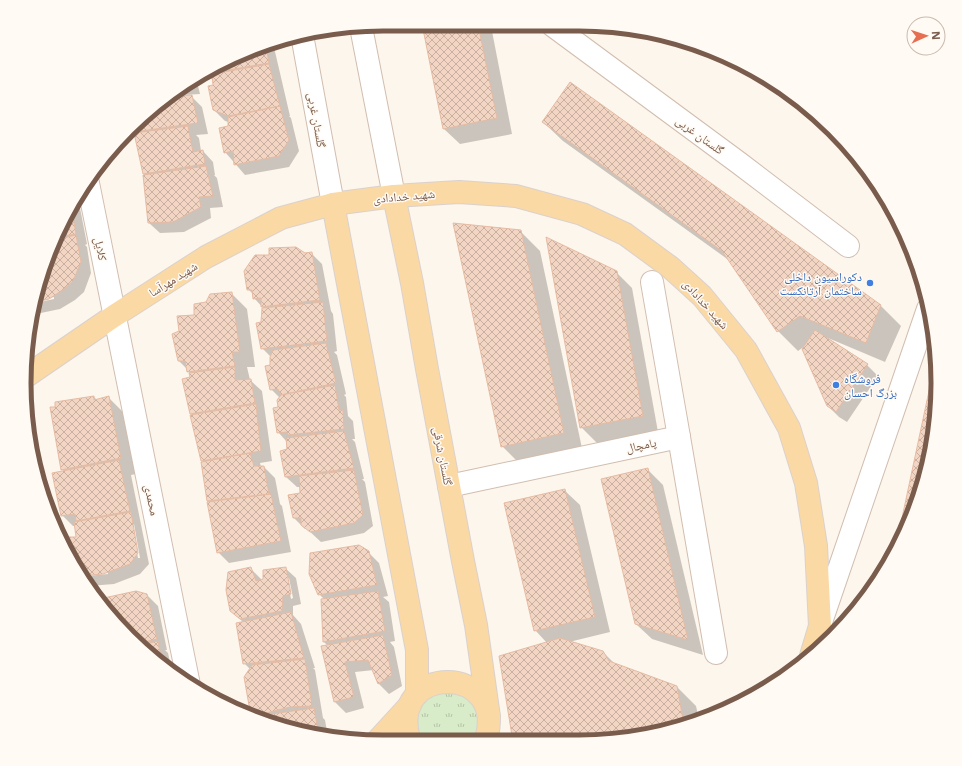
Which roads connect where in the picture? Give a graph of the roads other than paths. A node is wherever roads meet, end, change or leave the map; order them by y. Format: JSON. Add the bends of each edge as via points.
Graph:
{"nodes":[{"id":1,"x":560,"y":31,"type":"edge"},
{"id":2,"x":362,"y":32,"type":"edge"},
{"id":3,"x":303,"y":40,"type":"edge"},
{"id":4,"x":89,"y":189,"type":"edge"},
{"id":5,"x":394,"y":196,"type":"junction"},
{"id":6,"x":333,"y":204,"type":"junction"},
{"id":7,"x":848,"y":246,"type":"dead end"},
{"id":8,"x":652,"y":282,"type":"dead end"},
{"id":9,"x":114,"y":316,"type":"junction"},
{"id":10,"x":925,"y":318,"type":"edge"},
{"id":11,"x":31,"y":373,"type":"edge"},
{"id":12,"x":679,"y":437,"type":"junction"},
{"id":13,"x":448,"y":486,"type":"junction"},
{"id":14,"x":820,"y":626,"type":"junction"},
{"id":15,"x":814,"y":645,"type":"edge"},
{"id":16,"x":716,"y":653,"type":"dead end"},
{"id":17,"x":187,"y":676,"type":"edge"},
{"id":18,"x":413,"y":700,"type":"junction"},
{"id":19,"x":489,"y":717,"type":"junction"},
{"id":20,"x":382,"y":735,"type":"edge"},
{"id":21,"x":408,"y":735,"type":"edge"},
{"id":22,"x":487,"y":735,"type":"edge"},
{"id":23,"x":491,"y":735,"type":"edge"}],
"edges":[{"from":1,"to":7,"type":"street","name":"گلستان غربی"},
{"from":2,"to":5,"type":"street"},
{"from":3,"to":6,"type":"street","name":"گلستان غربی"},
{"from":4,"to":9,"type":"street","name":"کلایل"},
{"from":5,"to":6,"type":"main road","name":"شهید خدادادی"},
{"from":5,"to":13,"type":"main road","name":"گلستان شرقی"},
{"from":5,"to":14,"type":"main road","name":"شهید خدادادی","via":[[459,192],[516,196],[582,214],[625,234],[670,267],[702,296],[746,350],[789,428],[806,483],[815,538]]},
{"from":6,"to":9,"type":"main road","name":"شهید مهرآسا","via":[[281,218],[206,257]]},
{"from":6,"to":18,"type":"main road","via":[[417,650]]},
{"from":8,"to":12,"type":"street"},
{"from":9,"to":11,"type":"main road","name":"شهید مهرآسا"},
{"from":9,"to":17,"type":"street","name":"محمدی"},
{"from":10,"to":14,"type":"street"},
{"from":12,"to":13,"type":"street","name":"پامچال"},
{"from":12,"to":16,"type":"street"},
{"from":13,"to":19,"type":"main road","name":"گلستان شرقی","via":[[476,625]]},
{"from":14,"to":15,"type":"main road","name":"شهید خدادادی"},
{"from":18,"to":19,"type":"main road","via":[[428,686],[454,681],[467,685],[477,693],[485,704]]},
{"from":18,"to":20,"type":"main road"},
{"from":18,"to":21,"type":"main road","via":[[406,717]]},
{"from":19,"to":22,"type":"main road","name":"گلستان شرقی"},
{"from":19,"to":23,"type":"street"}]}
